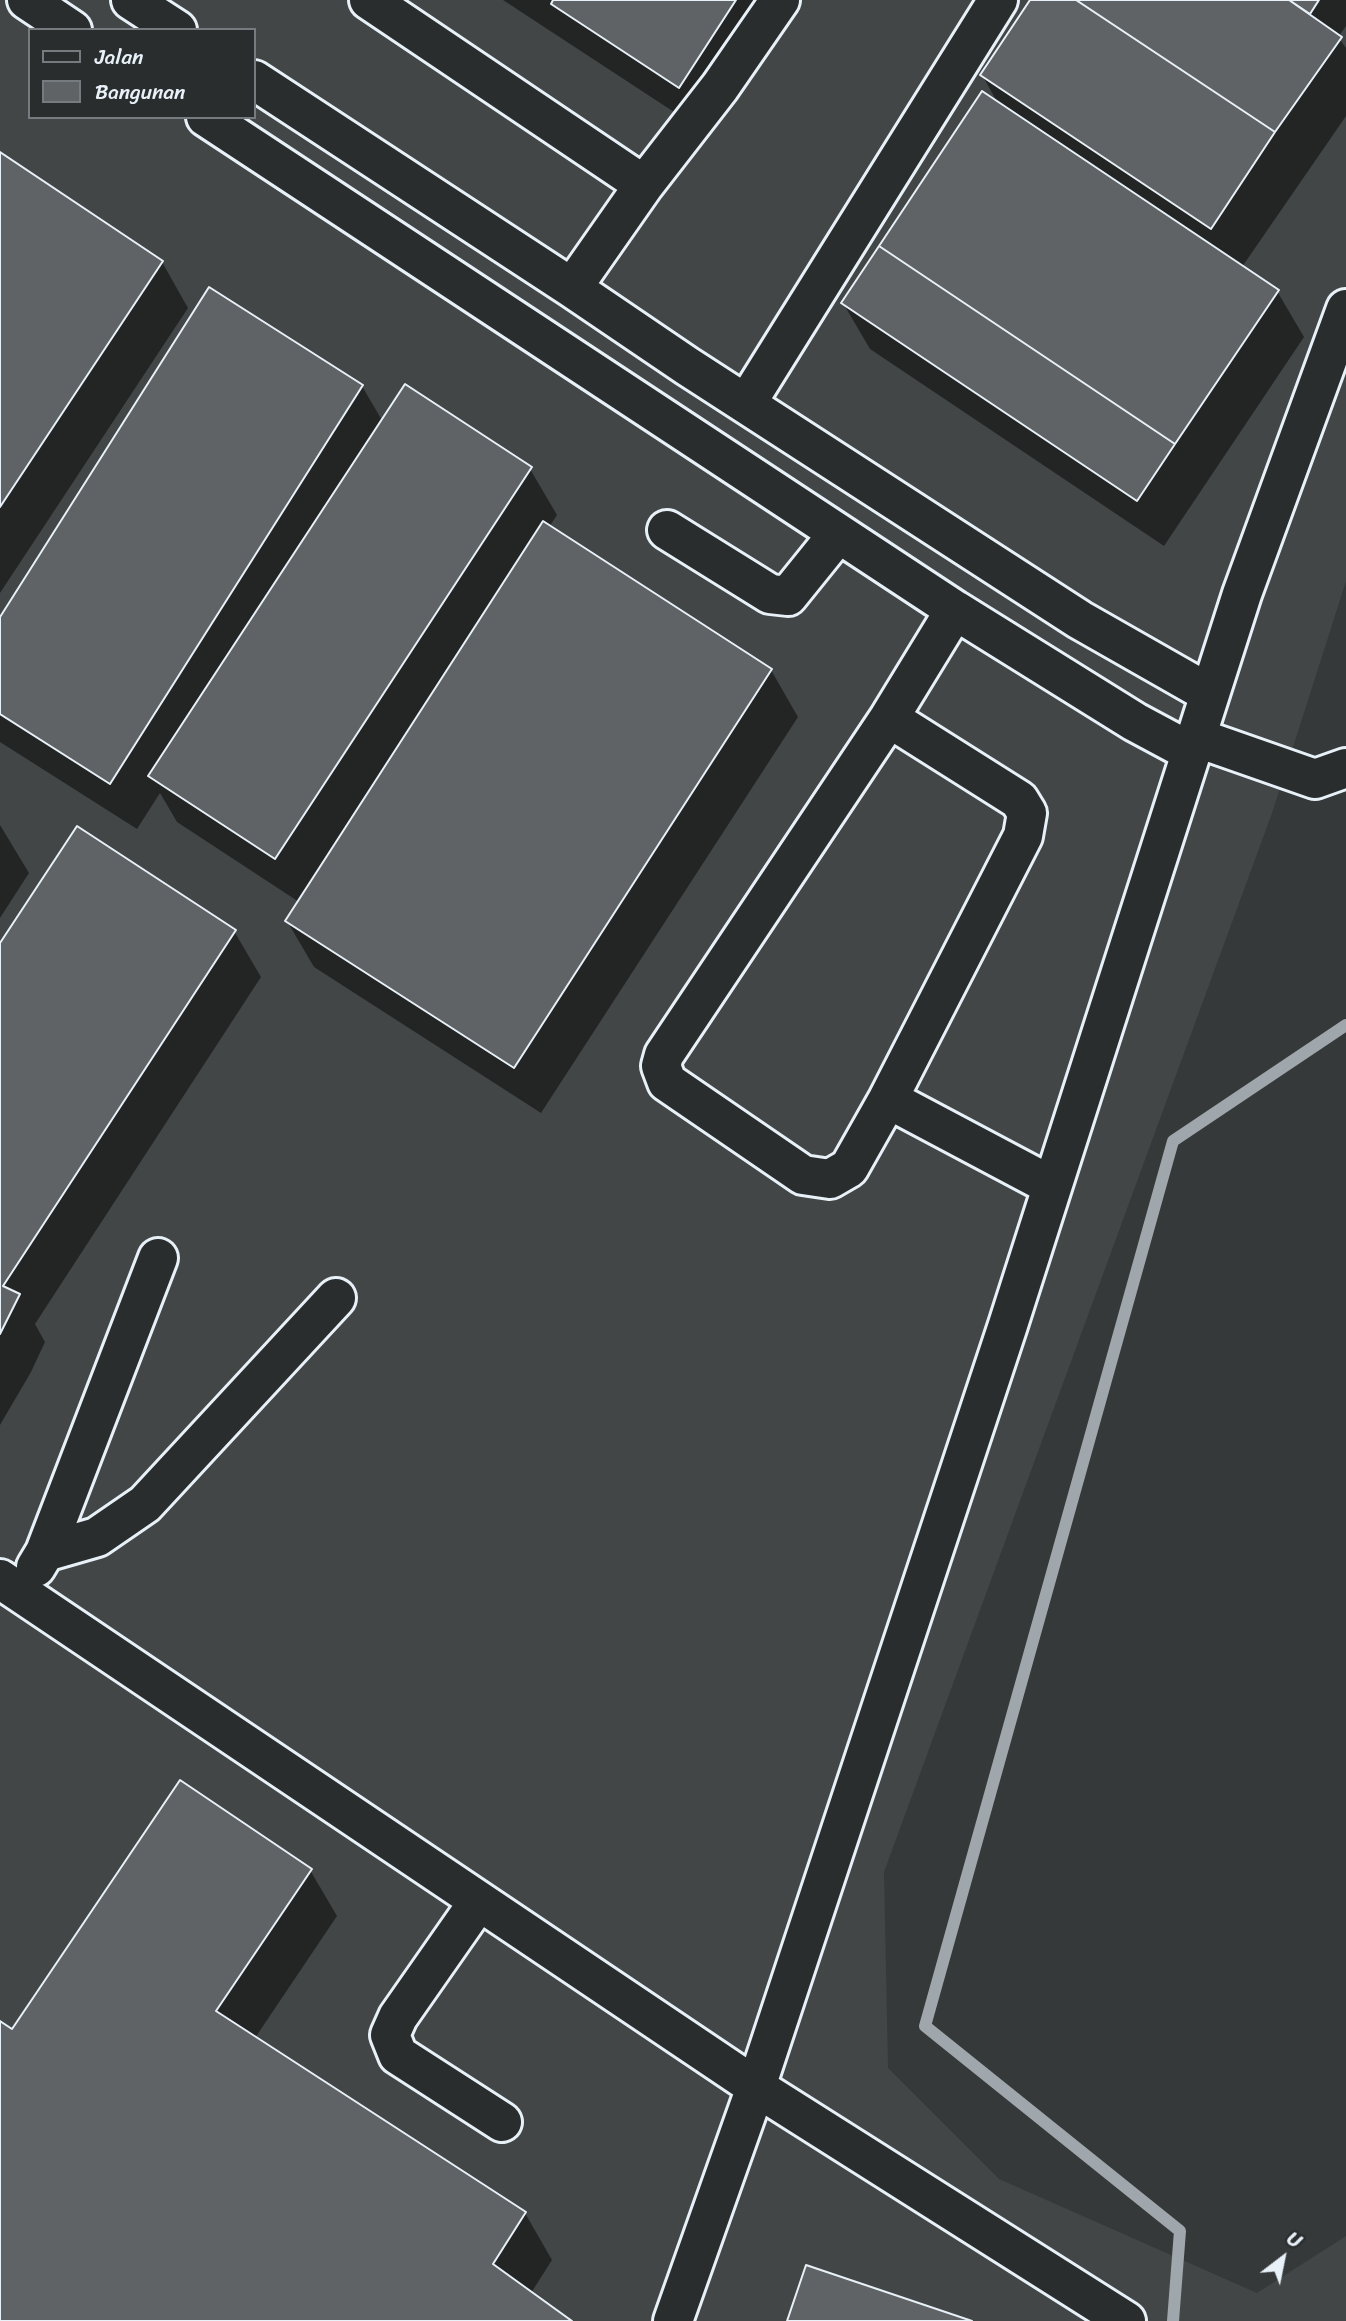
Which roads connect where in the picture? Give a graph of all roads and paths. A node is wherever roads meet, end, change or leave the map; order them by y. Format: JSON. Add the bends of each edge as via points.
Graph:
{"nodes":[{"id":1,"x":27,"y":0,"type":"edge"},
{"id":2,"x":131,"y":0,"type":"edge"},
{"id":3,"x":369,"y":0,"type":"edge"},
{"id":4,"x":780,"y":0,"type":"edge"},
{"id":5,"x":998,"y":0,"type":"edge"},
{"id":6,"x":69,"y":28,"type":"edge"},
{"id":7,"x":174,"y":28,"type":"edge"},
{"id":8,"x":256,"y":81,"type":"edge"},
{"id":9,"x":209,"y":119,"type":"edge"},
{"id":10,"x":644,"y":185,"type":"junction"},
{"id":11,"x":572,"y":288,"type":"junction"},
{"id":12,"x":1346,"y":309,"type":"edge"},
{"id":13,"x":746,"y":404,"type":"junction"},
{"id":14,"x":667,"y":530,"type":"dead end"},
{"id":15,"x":838,"y":534,"type":"junction"},
{"id":16,"x":955,"y":610,"type":"junction"},
{"id":17,"x":1210,"y":694,"type":"junction"},
{"id":18,"x":889,"y":718,"type":"junction"},
{"id":19,"x":1193,"y":744,"type":"junction"},
{"id":20,"x":1346,"y":768,"type":"edge"},
{"id":21,"x":888,"y":1099,"type":"junction"},
{"id":22,"x":1052,"y":1186,"type":"junction"},
{"id":23,"x":158,"y":1258,"type":"dead end"},
{"id":24,"x":336,"y":1297,"type":"dead end"},
{"id":25,"x":45,"y":1552,"type":"junction"},
{"id":26,"x":10,"y":1586,"type":"edge"},
{"id":27,"x":479,"y":1901,"type":"junction"},
{"id":28,"x":756,"y":2087,"type":"junction"},
{"id":29,"x":502,"y":2122,"type":"dead end"},
{"id":30,"x":673,"y":2321,"type":"edge"},
{"id":31,"x":1126,"y":2321,"type":"edge"}],
"edges":[{"from":1,"to":6,"type":"lane"},
{"from":2,"to":7,"type":"lane"},
{"from":3,"to":10,"type":"lane"},
{"from":4,"to":10,"type":"lane"},
{"from":5,"to":13,"type":"lane"},
{"from":8,"to":11,"type":"lane"},
{"from":9,"to":15,"type":"lane"},
{"from":10,"to":11,"type":"lane"},
{"from":11,"to":13,"type":"lane"},
{"from":12,"to":17,"type":"lane"},
{"from":13,"to":17,"type":"lane","via":[[1080,621]]},
{"from":14,"to":15,"type":"lane","via":[[770,594],[788,596]]},
{"from":15,"to":16,"type":"lane"},
{"from":16,"to":18,"type":"lane"},
{"from":16,"to":19,"type":"lane","via":[[1135,722]]},
{"from":17,"to":19,"type":"lane"},
{"from":18,"to":21,"type":"lane","via":[[1018,800],[1027,813],[1023,836]]},
{"from":18,"to":21,"type":"lane","via":[[661,1066],[667,1082],[803,1175],[830,1179],[849,1168]]},
{"from":19,"to":20,"type":"lane","via":[[1315,779]]},
{"from":19,"to":22,"type":"lane"},
{"from":21,"to":22,"type":"lane"},
{"from":22,"to":28,"type":"lane"},
{"from":23,"to":25,"type":"lane"},
{"from":24,"to":25,"type":"lane","via":[[145,1504],[97,1537]]},
{"from":25,"to":26,"type":"lane"},
{"from":26,"to":27,"type":"lane"},
{"from":27,"to":28,"type":"lane"},
{"from":27,"to":29,"type":"lane","via":[[390,2035],[398,2056]]},
{"from":28,"to":30,"type":"lane"},
{"from":28,"to":31,"type":"lane"}]}
